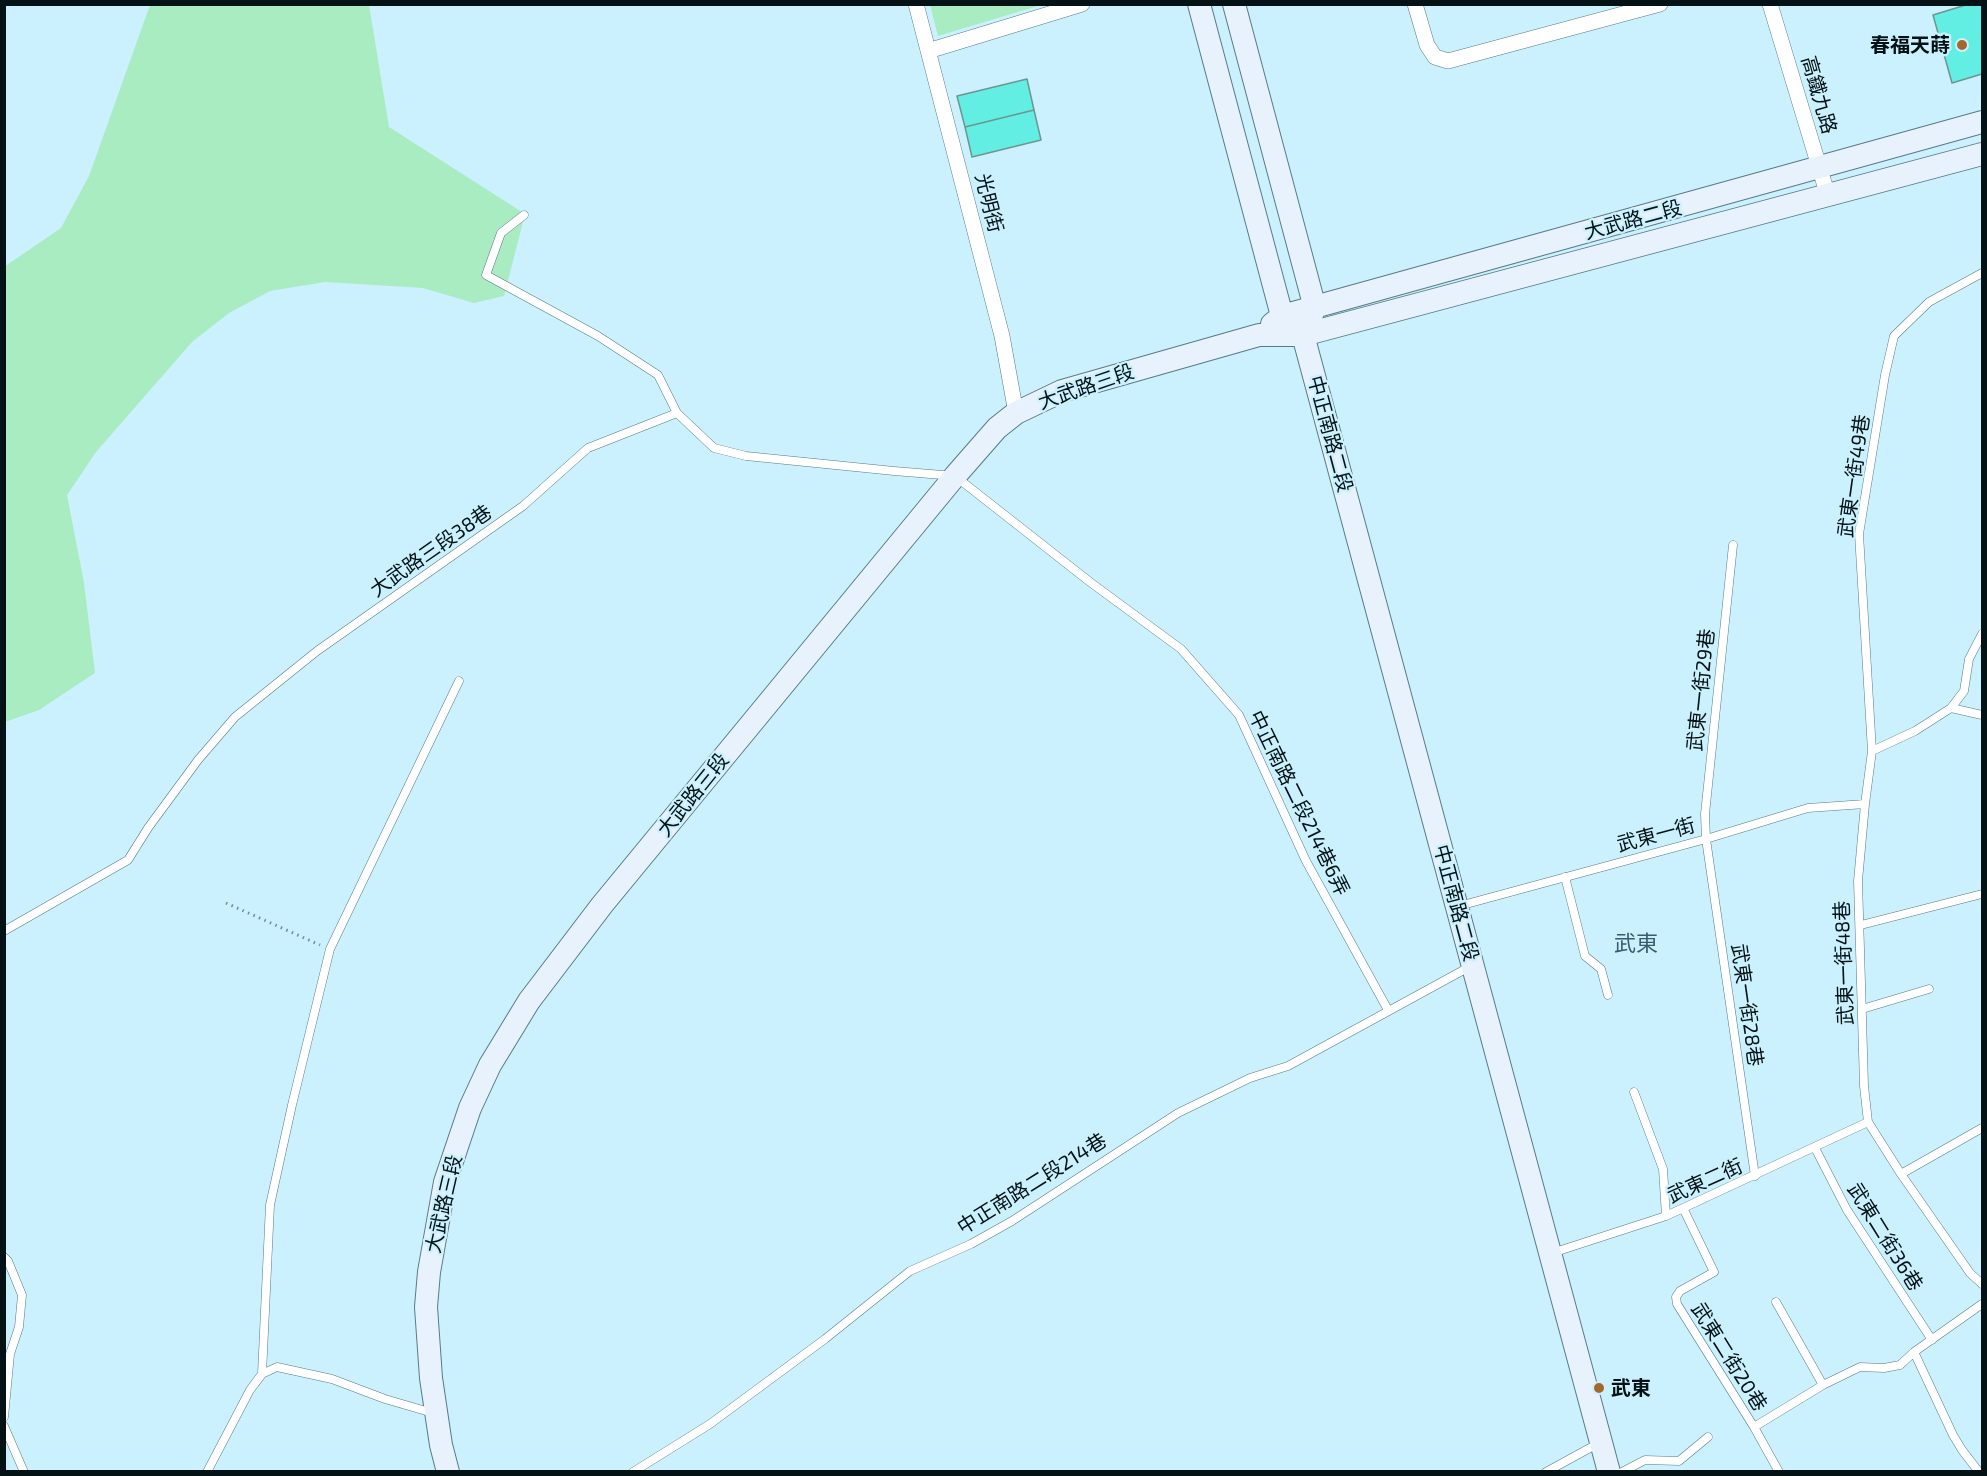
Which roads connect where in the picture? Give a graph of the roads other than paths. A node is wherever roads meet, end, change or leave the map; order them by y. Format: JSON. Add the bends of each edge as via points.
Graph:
{"nodes":[{"id":1,"x":916,"y":4,"type":"edge"},
{"id":2,"x":1082,"y":4,"type":"edge"},
{"id":3,"x":1199,"y":4,"type":"edge"},
{"id":4,"x":1234,"y":4,"type":"edge"},
{"id":5,"x":1415,"y":4,"type":"edge"},
{"id":6,"x":1660,"y":4,"type":"edge"},
{"id":7,"x":1770,"y":4,"type":"edge"},
{"id":8,"x":928,"y":51,"type":"junction"},
{"id":9,"x":1983,"y":122,"type":"edge"},
{"id":10,"x":1983,"y":154,"type":"edge"},
{"id":11,"x":1818,"y":168,"type":"junction"},
{"id":12,"x":1828,"y":196,"type":"junction"},
{"id":13,"x":524,"y":215,"type":"dead end"},
{"id":14,"x":1983,"y":273,"type":"edge"},
{"id":15,"x":1315,"y":308,"type":"junction"},
{"id":16,"x":1282,"y":316,"type":"junction"},
{"id":17,"x":1259,"y":335,"type":"junction"},
{"id":18,"x":1303,"y":336,"type":"junction"},
{"id":19,"x":677,"y":413,"type":"junction"},
{"id":20,"x":1016,"y":413,"type":"junction"},
{"id":21,"x":955,"y":476,"type":"junction"},
{"id":22,"x":1733,"y":545,"type":"dead end"},
{"id":23,"x":1983,"y":634,"type":"edge"},
{"id":24,"x":459,"y":681,"type":"dead end"},
{"id":25,"x":1952,"y":708,"type":"junction"},
{"id":26,"x":1983,"y":715,"type":"edge"},
{"id":27,"x":1872,"y":751,"type":"junction"},
{"id":28,"x":1865,"y":804,"type":"junction"},
{"id":29,"x":1706,"y":839,"type":"junction"},
{"id":30,"x":1565,"y":877,"type":"junction"},
{"id":31,"x":1983,"y":894,"type":"edge"},
{"id":32,"x":1457,"y":906,"type":"junction"},
{"id":33,"x":1861,"y":925,"type":"junction"},
{"id":34,"x":4,"y":931,"type":"edge"},
{"id":35,"x":1473,"y":966,"type":"junction"},
{"id":36,"x":1929,"y":989,"type":"dead end"},
{"id":37,"x":1608,"y":995,"type":"dead end"},
{"id":38,"x":1862,"y":1009,"type":"junction"},
{"id":39,"x":1388,"y":1010,"type":"junction"},
{"id":40,"x":1634,"y":1092,"type":"dead end"},
{"id":41,"x":1868,"y":1122,"type":"junction"},
{"id":42,"x":1983,"y":1128,"type":"edge"},
{"id":43,"x":1815,"y":1148,"type":"junction"},
{"id":44,"x":1901,"y":1174,"type":"junction"},
{"id":45,"x":1755,"y":1176,"type":"junction"},
{"id":46,"x":1683,"y":1208,"type":"junction"},
{"id":47,"x":1666,"y":1216,"type":"junction"},
{"id":48,"x":1549,"y":1254,"type":"junction"},
{"id":49,"x":4,"y":1257,"type":"edge"},
{"id":50,"x":1983,"y":1284,"type":"edge"},
{"id":51,"x":1776,"y":1302,"type":"dead end"},
{"id":52,"x":1983,"y":1304,"type":"edge"},
{"id":53,"x":1932,"y":1340,"type":"junction"},
{"id":54,"x":1914,"y":1352,"type":"junction"},
{"id":55,"x":262,"y":1374,"type":"junction"},
{"id":56,"x":1823,"y":1385,"type":"junction"},
{"id":57,"x":437,"y":1415,"type":"junction"},
{"id":58,"x":4,"y":1417,"type":"edge"},
{"id":59,"x":4,"y":1426,"type":"edge"},
{"id":60,"x":1754,"y":1427,"type":"junction"},
{"id":61,"x":1708,"y":1437,"type":"dead end"},
{"id":62,"x":1600,"y":1442,"type":"junction"},
{"id":63,"x":24,"y":1472,"type":"edge"},
{"id":64,"x":207,"y":1472,"type":"edge"},
{"id":65,"x":448,"y":1472,"type":"edge"},
{"id":66,"x":633,"y":1472,"type":"edge"},
{"id":67,"x":1546,"y":1472,"type":"edge"},
{"id":68,"x":1609,"y":1472,"type":"edge"},
{"id":69,"x":1622,"y":1472,"type":"edge"},
{"id":70,"x":1779,"y":1472,"type":"edge"},
{"id":71,"x":1979,"y":1472,"type":"edge"}],
"edges":[{"from":1,"to":8,"type":"street","name":"光明街"},
{"from":2,"to":8,"type":"street"},
{"from":3,"to":16,"type":"street"},
{"from":4,"to":15,"type":"street"},
{"from":5,"to":6,"type":"street","via":[[1427,45],[1436,57],[1448,61]]},
{"from":7,"to":11,"type":"street","name":"高鐵九路"},
{"from":8,"to":20,"type":"street","name":"光明街","via":[[1002,336]]},
{"from":9,"to":11,"type":"street","name":"大武路二段"},
{"from":10,"to":12,"type":"street","name":"大武路二段"},
{"from":11,"to":12,"type":"street","name":"高鐵九路"},
{"from":11,"to":15,"type":"street","name":"大武路二段"},
{"from":12,"to":18,"type":"street","name":"大武路二段"},
{"from":13,"to":19,"type":"lane","via":[[501,233],[486,274],[598,336],[658,375]]},
{"from":14,"to":27,"type":"lane","name":"武東一街49巷","via":[[1929,302],[1894,336],[1887,365],[1859,534]]},
{"from":15,"to":16,"type":"street","name":"大武路二段"},
{"from":15,"to":18,"type":"street"},
{"from":16,"to":17,"type":"street","name":"大武路三段"},
{"from":16,"to":18,"type":"street"},
{"from":17,"to":18,"type":"street","name":"大武路三段"},
{"from":17,"to":20,"type":"street","name":"大武路三段","via":[[1062,391]]},
{"from":18,"to":32,"type":"street","name":"中正南路二段"},
{"from":19,"to":21,"type":"lane","via":[[714,448],[746,456]]},
{"from":19,"to":34,"type":"lane","name":"大武路三段38巷","via":[[588,447],[523,507],[317,651],[235,717],[198,760],[128,860]]},
{"from":20,"to":21,"type":"street","name":"大武路三段","via":[[990,435]]},
{"from":21,"to":39,"type":"lane","name":"中正南路二段214巷6弄","via":[[1181,649],[1239,715],[1306,861]]},
{"from":21,"to":57,"type":"street","name":"大武路三段","via":[[596,912],[529,1001],[489,1065],[445,1182],[429,1272],[426,1307]]},
{"from":22,"to":29,"type":"lane","name":"武東一街29巷","via":[[1705,814]]},
{"from":23,"to":25,"type":"lane","via":[[1969,659],[1964,691]]},
{"from":24,"to":55,"type":"lane","via":[[330,949],[270,1205]]},
{"from":25,"to":26,"type":"lane"},
{"from":25,"to":27,"type":"lane"},
{"from":27,"to":28,"type":"lane","name":"武東一街49巷"},
{"from":28,"to":29,"type":"lane","name":"武東一街","via":[[1808,808]]},
{"from":28,"to":33,"type":"lane","name":"武東一街48巷","via":[[1858,881]]},
{"from":29,"to":30,"type":"lane","name":"武東一街"},
{"from":29,"to":45,"type":"lane","name":"武東一街28巷"},
{"from":30,"to":32,"type":"lane","name":"武東一街"},
{"from":30,"to":37,"type":"lane","via":[[1585,956],[1601,969]]},
{"from":31,"to":33,"type":"lane"},
{"from":32,"to":35,"type":"street","name":"中正南路二段"},
{"from":33,"to":38,"type":"lane","name":"武東一街48巷"},
{"from":35,"to":39,"type":"lane","name":"中正南路二段214巷"},
{"from":35,"to":48,"type":"street","name":"中正南路二段"},
{"from":36,"to":38,"type":"lane"},
{"from":38,"to":41,"type":"lane","name":"武東一街48巷"},
{"from":39,"to":66,"type":"lane","name":"中正南路二段214巷","via":[[1288,1066],[1250,1078],[1178,1113],[1012,1221],[910,1271],[825,1340],[719,1417]]},
{"from":40,"to":47,"type":"lane","via":[[1663,1169]]},
{"from":41,"to":43,"type":"lane","name":"武東二街"},
{"from":41,"to":44,"type":"lane"},
{"from":42,"to":44,"type":"lane"},
{"from":43,"to":45,"type":"lane","name":"武東二街"},
{"from":43,"to":53,"type":"lane","name":"武東二街36巷","via":[[1847,1210]]},
{"from":44,"to":50,"type":"lane","via":[[1970,1273]]},
{"from":45,"to":46,"type":"lane","name":"武東二街"},
{"from":46,"to":47,"type":"lane","name":"武東二街"},
{"from":46,"to":60,"type":"lane","name":"武東二街20巷","via":[[1714,1272],[1680,1291],[1677,1304]]},
{"from":47,"to":48,"type":"lane","name":"武東二街"},
{"from":48,"to":62,"type":"street","name":"中正南路二段"},
{"from":49,"to":58,"type":"lane","via":[[22,1295],[19,1327],[10,1354]]},
{"from":51,"to":56,"type":"lane"},
{"from":52,"to":53,"type":"lane"},
{"from":53,"to":54,"type":"lane"},
{"from":54,"to":56,"type":"lane","via":[[1900,1365],[1860,1367]]},
{"from":54,"to":71,"type":"lane","via":[[1953,1435]]},
{"from":55,"to":57,"type":"lane","via":[[277,1367],[332,1379]]},
{"from":55,"to":64,"type":"lane","via":[[249,1390]]},
{"from":56,"to":60,"type":"lane"},
{"from":57,"to":65,"type":"street","name":"大武路三段"},
{"from":59,"to":63,"type":"lane"},
{"from":60,"to":70,"type":"lane","name":"武東二街20巷"},
{"from":61,"to":69,"type":"lane","via":[[1679,1461],[1645,1460]]},
{"from":62,"to":67,"type":"lane"},
{"from":62,"to":68,"type":"street","name":"中正南路二段"}]}
